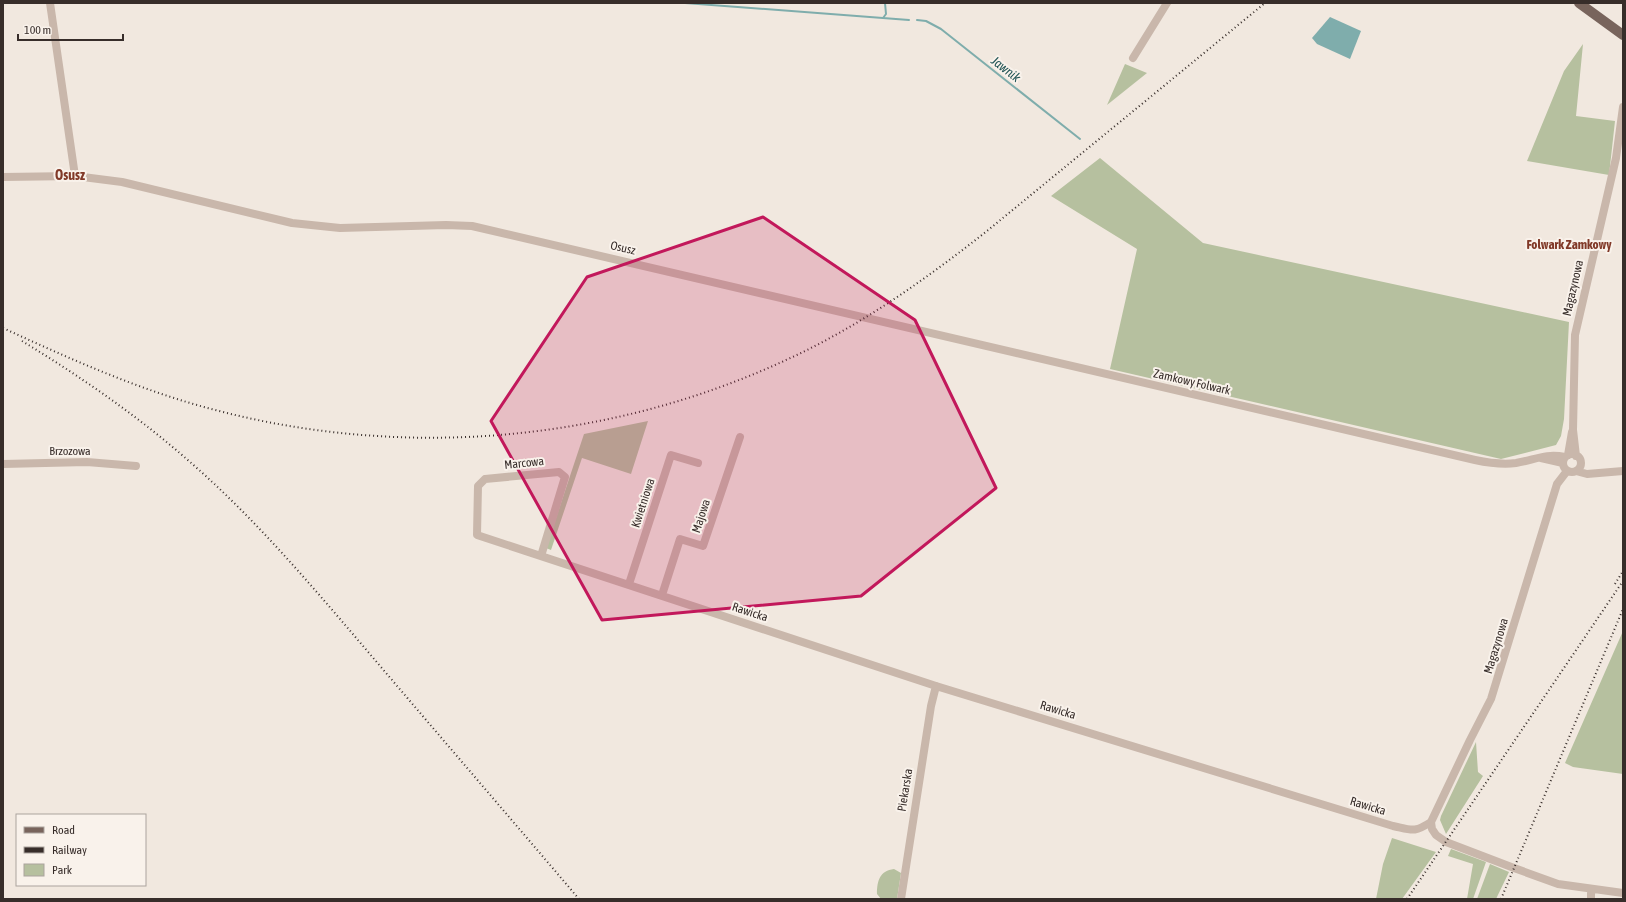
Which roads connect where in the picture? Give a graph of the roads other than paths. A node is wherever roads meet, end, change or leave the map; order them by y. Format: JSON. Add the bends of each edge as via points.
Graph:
{"nodes":[{"id":1,"x":50,"y":3,"type":"edge"},
{"id":2,"x":1167,"y":3,"type":"edge"},
{"id":3,"x":1579,"y":3,"type":"edge"},
{"id":4,"x":1623,"y":35,"type":"edge"},
{"id":5,"x":1133,"y":58,"type":"dead end"},
{"id":6,"x":1623,"y":106,"type":"edge"},
{"id":7,"x":75,"y":176,"type":"junction"},
{"id":8,"x":3,"y":177,"type":"edge"},
{"id":9,"x":842,"y":312,"type":"joint"},
{"id":10,"x":740,"y":437,"type":"dead end"},
{"id":11,"x":1568,"y":458,"type":"junction"},
{"id":12,"x":698,"y":463,"type":"dead end"},
{"id":13,"x":3,"y":464,"type":"edge"},
{"id":14,"x":136,"y":466,"type":"dead end"},
{"id":15,"x":1578,"y":467,"type":"junction"},
{"id":16,"x":1567,"y":471,"type":"junction"},
{"id":17,"x":1623,"y":471,"type":"edge"},
{"id":18,"x":477,"y":536,"type":"joint"},
{"id":19,"x":541,"y":556,"type":"junction"},
{"id":20,"x":628,"y":584,"type":"junction"},
{"id":21,"x":662,"y":595,"type":"junction"},
{"id":22,"x":936,"y":686,"type":"junction"},
{"id":23,"x":1431,"y":822,"type":"junction"},
{"id":24,"x":1591,"y":890,"type":"junction"},
{"id":25,"x":1623,"y":893,"type":"edge"},
{"id":26,"x":1604,"y":895,"type":"edge"},
{"id":27,"x":900,"y":899,"type":"edge"},
{"id":28,"x":1590,"y":899,"type":"edge"}],
"edges":[{"from":1,"to":7,"type":"street"},
{"from":2,"to":5,"type":"street"},
{"from":3,"to":4,"type":"main road"},
{"from":6,"to":11,"type":"street","name":"Magazynowa","via":[[1616,158],[1576,323],[1573,430]]},
{"from":7,"to":8,"type":"street","name":"Osusz"},
{"from":7,"to":9,"type":"street","name":"Osusz","via":[[122,182],[301,224],[351,229],[472,226]]},
{"from":9,"to":11,"type":"street","name":"Zamkowy Folwark","via":[[1474,460],[1500,464],[1516,463],[1552,454]]},
{"from":10,"to":21,"type":"street","name":"Majowa","via":[[703,546],[680,539]]},
{"from":11,"to":15,"type":"street"},
{"from":11,"to":16,"type":"street"},
{"from":12,"to":20,"type":"street","name":"Kwietniowa","via":[[671,455]]},
{"from":13,"to":14,"type":"street","name":"Brzozowa","via":[[88,462]]},
{"from":15,"to":16,"type":"street"},
{"from":15,"to":17,"type":"street","via":[[1587,474]]},
{"from":16,"to":23,"type":"street","name":"Magazynowa","via":[[1557,484],[1491,699]]},
{"from":18,"to":19,"type":"street","name":"Rawicka"},
{"from":18,"to":19,"type":"street","name":"Marcowa","via":[[478,486],[485,479],[559,472],[565,477]]},
{"from":19,"to":20,"type":"street","name":"Rawicka"},
{"from":20,"to":21,"type":"street","name":"Rawicka"},
{"from":21,"to":22,"type":"street","name":"Rawicka"},
{"from":22,"to":23,"type":"street","name":"Rawicka","via":[[1393,826],[1420,830]]},
{"from":22,"to":27,"type":"street","name":"Piekarska"},
{"from":23,"to":24,"type":"street","via":[[1436,835],[1446,842],[1542,879]]},
{"from":24,"to":26,"type":"street"},
{"from":24,"to":28,"type":"street"},
{"from":25,"to":26,"type":"street"}]}
